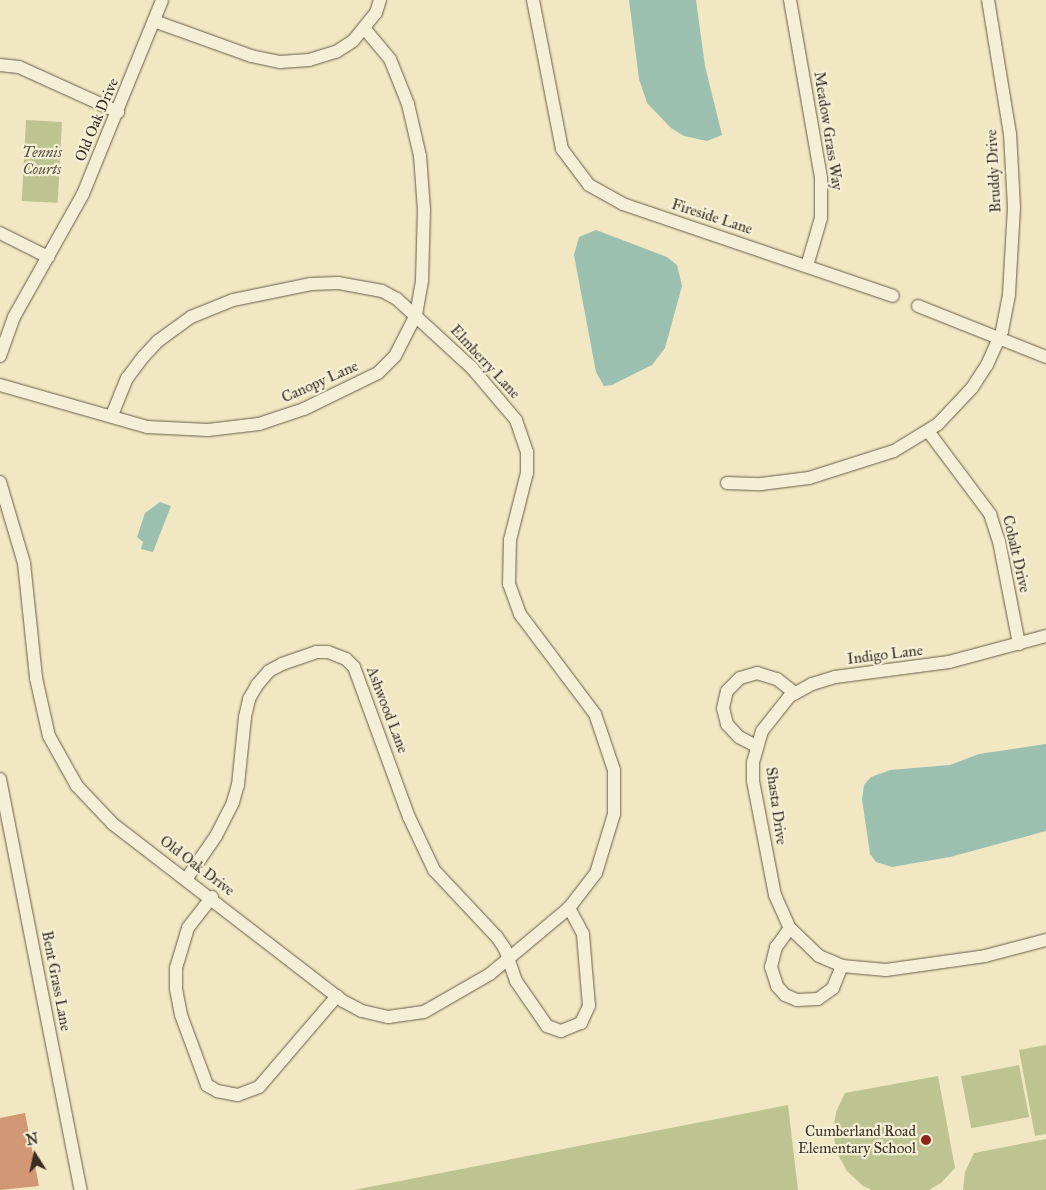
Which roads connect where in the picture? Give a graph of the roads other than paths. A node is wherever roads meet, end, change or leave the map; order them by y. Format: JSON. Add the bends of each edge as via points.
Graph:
{"nodes":[{"id":1,"x":162,"y":0,"type":"edge"},
{"id":2,"x":380,"y":0,"type":"edge"},
{"id":3,"x":533,"y":0,"type":"edge"},
{"id":4,"x":790,"y":0,"type":"edge"},
{"id":5,"x":988,"y":0,"type":"edge"},
{"id":6,"x":154,"y":21,"type":"junction"},
{"id":7,"x":365,"y":29,"type":"junction"},
{"id":8,"x":0,"y":65,"type":"edge"},
{"id":9,"x":118,"y":112,"type":"junction"},
{"id":10,"x":0,"y":233,"type":"edge"},
{"id":11,"x":48,"y":257,"type":"junction"},
{"id":12,"x":807,"y":266,"type":"junction"},
{"id":13,"x":893,"y":296,"type":"dead end"},
{"id":14,"x":918,"y":306,"type":"dead end"},
{"id":15,"x":416,"y":315,"type":"junction"},
{"id":16,"x":998,"y":340,"type":"junction"},
{"id":17,"x":0,"y":356,"type":"edge"},
{"id":18,"x":1046,"y":357,"type":"edge"},
{"id":19,"x":0,"y":385,"type":"edge"},
{"id":20,"x":112,"y":415,"type":"junction"},
{"id":21,"x":928,"y":431,"type":"junction"},
{"id":22,"x":0,"y":482,"type":"edge"},
{"id":23,"x":727,"y":483,"type":"dead end"},
{"id":24,"x":1046,"y":636,"type":"edge"},
{"id":25,"x":1019,"y":644,"type":"junction"},
{"id":26,"x":794,"y":693,"type":"junction"},
{"id":27,"x":756,"y":746,"type":"junction"},
{"id":28,"x":0,"y":779,"type":"edge"},
{"id":29,"x":187,"y":878,"type":"junction"},
{"id":30,"x":212,"y":898,"type":"junction"},
{"id":31,"x":569,"y":908,"type":"junction"},
{"id":32,"x":790,"y":928,"type":"junction"},
{"id":33,"x":1046,"y":940,"type":"edge"},
{"id":34,"x":508,"y":959,"type":"junction"},
{"id":35,"x":842,"y":966,"type":"junction"},
{"id":36,"x":337,"y":996,"type":"junction"},
{"id":37,"x":80,"y":1190,"type":"edge"}],
"edges":[{"from":1,"to":6,"type":"street","name":"Old Oak Drive"},
{"from":2,"to":7,"type":"street"},
{"from":3,"to":12,"type":"street","name":"Fireside Lane","via":[[562,149],[571,164],[603,196]]},
{"from":4,"to":12,"type":"street","name":"Meadow Grass Way","via":[[821,178],[821,218]]},
{"from":5,"to":16,"type":"street","name":"Bruddy Drive","via":[[1010,134],[1014,207],[1008,294]]},
{"from":6,"to":7,"type":"street","via":[[199,39],[280,62],[309,60],[336,52]]},
{"from":6,"to":9,"type":"street","name":"Old Oak Drive"},
{"from":7,"to":15,"type":"street","name":"Canopy Lane","via":[[384,51],[400,80],[420,156],[424,218],[422,280]]},
{"from":8,"to":9,"type":"street","via":[[19,67]]},
{"from":9,"to":11,"type":"street","name":"Old Oak Drive","via":[[83,194]]},
{"from":10,"to":11,"type":"street"},
{"from":11,"to":17,"type":"street","name":"Old Oak Drive","via":[[14,317]]},
{"from":12,"to":13,"type":"street","name":"Fireside Lane"},
{"from":14,"to":16,"type":"street"},
{"from":15,"to":20,"type":"street","name":"Canopy Lane","via":[[395,356],[378,373],[304,410],[260,424],[208,430],[147,427]]},
{"from":15,"to":20,"type":"street","name":"Elmberry Lane","via":[[382,291],[338,283],[311,284],[212,307],[191,316],[158,341],[127,378]]},
{"from":15,"to":31,"type":"street","name":"Elmberry Lane","via":[[502,401],[524,436],[527,473],[510,540],[509,584],[520,614],[595,714],[614,770],[614,814],[609,836],[596,873]]},
{"from":16,"to":18,"type":"street"},
{"from":16,"to":21,"type":"street","name":"Bruddy Drive","via":[[972,388],[955,409]]},
{"from":19,"to":20,"type":"street","name":"Canopy Lane"},
{"from":21,"to":23,"type":"street","name":"Bruddy Drive","via":[[894,451],[835,472],[786,482]]},
{"from":21,"to":25,"type":"street","name":"Cobalt Drive","via":[[990,514],[999,541]]},
{"from":22,"to":29,"type":"street","name":"Old Oak Drive","via":[[24,563],[42,709],[60,761],[76,786],[113,824]]},
{"from":24,"to":25,"type":"street","name":"Indigo Lane"},
{"from":25,"to":26,"type":"street","name":"Indigo Lane","via":[[949,662],[829,678]]},
{"from":26,"to":27,"type":"street","name":"Indigo Lane","via":[[768,720]]},
{"from":26,"to":27,"type":"street","via":[[777,679],[757,674],[740,678],[726,691],[723,708],[727,724],[739,738]]},
{"from":27,"to":32,"type":"street","name":"Shasta Drive","via":[[755,791],[775,896]]},
{"from":28,"to":37,"type":"street","name":"Bent Grass Lane"},
{"from":29,"to":30,"type":"street","name":"Old Oak Drive"},
{"from":29,"to":34,"type":"street","name":"Ashwood Lane","via":[[216,836],[233,802],[238,785],[245,717],[249,698],[257,685],[269,671],[300,657],[316,652],[339,655],[354,667],[421,848],[444,882],[497,937]]},
{"from":30,"to":36,"type":"street","name":"Old Oak Drive"},
{"from":30,"to":36,"type":"street","via":[[188,928],[176,968],[181,1015],[207,1084],[217,1091],[238,1095],[259,1087]]},
{"from":31,"to":34,"type":"street","name":"Old Oak Drive"},
{"from":31,"to":34,"type":"street","name":"Ashwood Lane","via":[[583,934],[589,1006],[582,1022],[561,1032],[547,1026],[516,981]]},
{"from":32,"to":35,"type":"street","name":"Shasta Drive","via":[[810,949]]},
{"from":32,"to":35,"type":"street","via":[[776,947],[771,967],[777,986],[785,995],[797,1000],[818,999],[833,988]]},
{"from":33,"to":35,"type":"street","name":"Shasta Drive","via":[[946,963],[886,970]]},
{"from":34,"to":36,"type":"street","name":"Old Oak Drive","via":[[490,974],[424,1012],[406,1017],[362,1011]]}]}
